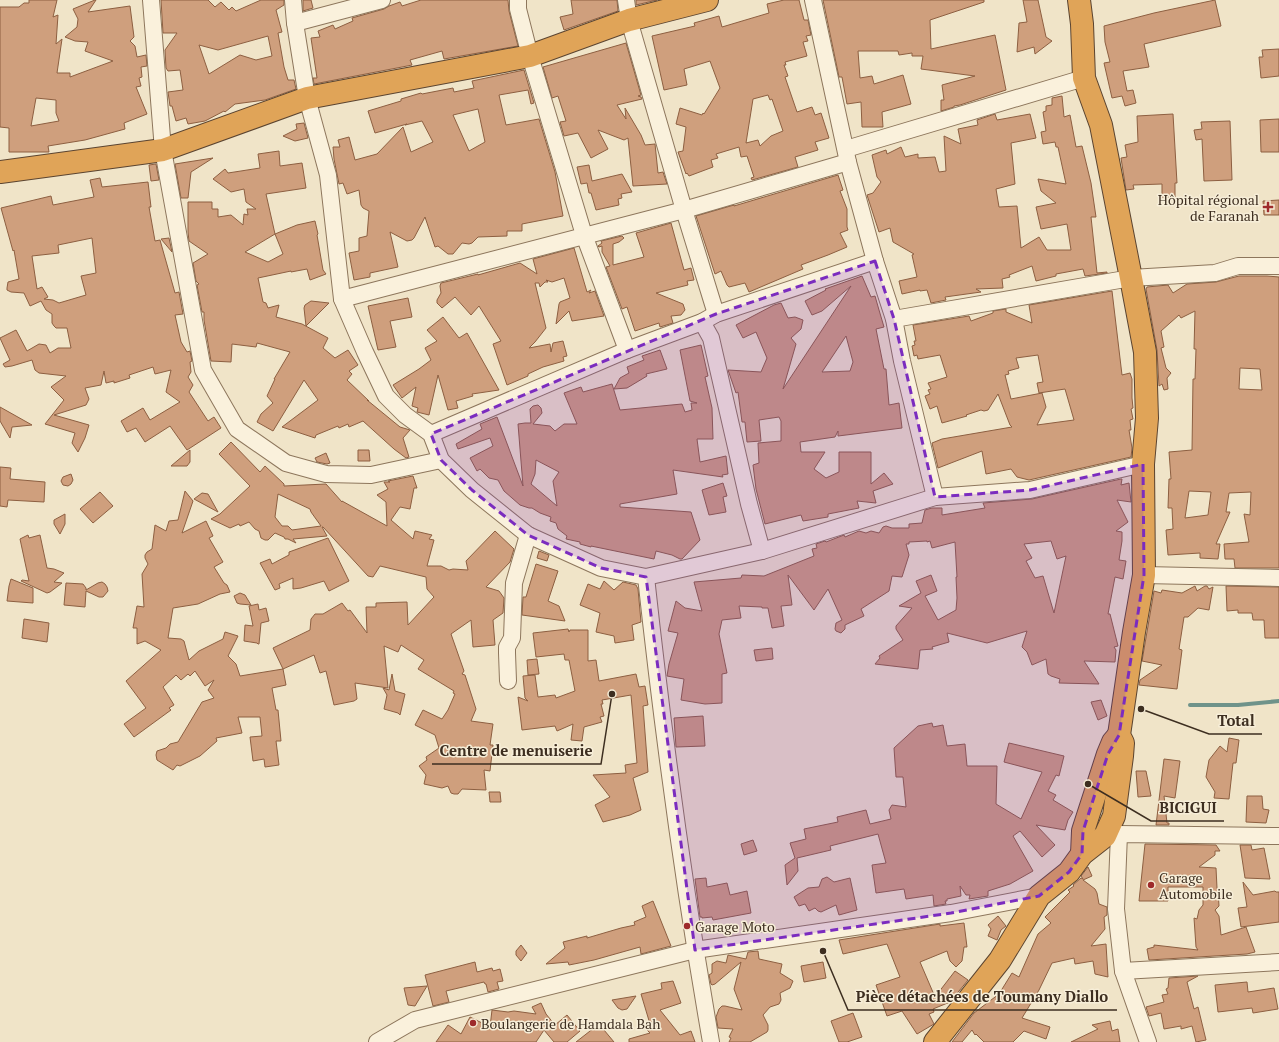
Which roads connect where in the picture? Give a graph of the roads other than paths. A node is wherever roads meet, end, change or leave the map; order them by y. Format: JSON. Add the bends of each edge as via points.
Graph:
{"nodes":[{"id":1,"x":151,"y":0,"type":"edge"},
{"id":2,"x":294,"y":0,"type":"edge"},
{"id":3,"x":382,"y":0,"type":"edge"},
{"id":4,"x":518,"y":0,"type":"edge"},
{"id":5,"x":707,"y":0,"type":"edge"},
{"id":6,"x":812,"y":0,"type":"edge"},
{"id":7,"x":1079,"y":0,"type":"edge"},
{"id":8,"x":627,"y":10,"type":"edge"},
{"id":9,"x":296,"y":23,"type":"junction"},
{"id":10,"x":530,"y":56,"type":"junction"},
{"id":11,"x":1084,"y":78,"type":"junction"},
{"id":12,"x":307,"y":98,"type":"junction"},
{"id":13,"x":163,"y":150,"type":"junction"},
{"id":14,"x":847,"y":155,"type":"junction"},
{"id":15,"x":0,"y":172,"type":"edge"},
{"id":16,"x":684,"y":210,"type":"junction"},
{"id":17,"x":584,"y":235,"type":"junction"},
{"id":18,"x":875,"y":261,"type":"junction"},
{"id":19,"x":1279,"y":266,"type":"edge"},
{"id":20,"x":1131,"y":278,"type":"junction"},
{"id":21,"x":342,"y":300,"type":"junction"},
{"id":22,"x":709,"y":318,"type":"junction"},
{"id":23,"x":894,"y":319,"type":"junction"},
{"id":24,"x":627,"y":350,"type":"junction"},
{"id":25,"x":431,"y":434,"type":"junction"},
{"id":26,"x":442,"y":460,"type":"junction"},
{"id":27,"x":1143,"y":464,"type":"junction"},
{"id":28,"x":935,"y":497,"type":"junction"},
{"id":29,"x":528,"y":535,"type":"junction"},
{"id":30,"x":762,"y":551,"type":"junction"},
{"id":31,"x":1144,"y":575,"type":"junction"},
{"id":32,"x":646,"y":577,"type":"junction"},
{"id":33,"x":1279,"y":578,"type":"edge"},
{"id":34,"x":508,"y":681,"type":"dead end"},
{"id":35,"x":1119,"y":735,"type":"junction"},
{"id":36,"x":1083,"y":831,"type":"junction"},
{"id":37,"x":1112,"y":835,"type":"junction"},
{"id":38,"x":1279,"y":836,"type":"edge"},
{"id":39,"x":1082,"y":854,"type":"junction"},
{"id":40,"x":1039,"y":896,"type":"junction"},
{"id":41,"x":695,"y":950,"type":"junction"},
{"id":42,"x":1279,"y":962,"type":"edge"},
{"id":43,"x":1123,"y":971,"type":"junction"},
{"id":44,"x":377,"y":1042,"type":"edge"},
{"id":45,"x":711,"y":1042,"type":"edge"},
{"id":46,"x":935,"y":1042,"type":"edge"},
{"id":47,"x":1148,"y":1042,"type":"edge"}],
"edges":[{"from":1,"to":13,"type":"street"},
{"from":2,"to":9,"type":"street"},
{"from":3,"to":9,"type":"street"},
{"from":4,"to":10,"type":"street"},
{"from":5,"to":8,"type":"highway"},
{"from":6,"to":14,"type":"street"},
{"from":7,"to":11,"type":"highway"},
{"from":8,"to":10,"type":"highway"},
{"from":8,"to":16,"type":"street"},
{"from":9,"to":12,"type":"street"},
{"from":10,"to":12,"type":"highway"},
{"from":10,"to":17,"type":"street"},
{"from":11,"to":14,"type":"street"},
{"from":11,"to":20,"type":"highway","via":[[1100,124]]},
{"from":12,"to":13,"type":"highway"},
{"from":12,"to":21,"type":"street","via":[[328,175]]},
{"from":13,"to":15,"type":"highway"},
{"from":13,"to":26,"type":"street","via":[[203,370],[238,429],[286,463],[326,474],[371,475]]},
{"from":14,"to":16,"type":"street"},
{"from":14,"to":18,"type":"street"},
{"from":16,"to":17,"type":"street"},
{"from":16,"to":22,"type":"street"},
{"from":17,"to":21,"type":"street"},
{"from":17,"to":24,"type":"street"},
{"from":18,"to":22,"type":"street"},
{"from":18,"to":23,"type":"street"},
{"from":19,"to":20,"type":"street","via":[[1238,266],[1215,273]]},
{"from":20,"to":23,"type":"street"},
{"from":20,"to":27,"type":"highway","via":[[1145,352],[1147,418]]},
{"from":21,"to":25,"type":"street","via":[[386,396],[405,415]]},
{"from":22,"to":24,"type":"street"},
{"from":22,"to":30,"type":"street","via":[[710,338]]},
{"from":23,"to":28,"type":"street"},
{"from":24,"to":25,"type":"street"},
{"from":25,"to":26,"type":"street"},
{"from":26,"to":29,"type":"street","via":[[472,490]]},
{"from":27,"to":28,"type":"street","via":[[1030,490]]},
{"from":27,"to":31,"type":"highway"},
{"from":28,"to":30,"type":"street"},
{"from":29,"to":32,"type":"street","via":[[601,568]]},
{"from":29,"to":34,"type":"street","via":[[514,583],[512,638],[506,653]]},
{"from":30,"to":32,"type":"street"},
{"from":31,"to":33,"type":"street"},
{"from":31,"to":35,"type":"highway"},
{"from":32,"to":41,"type":"street","via":[[677,830]]},
{"from":35,"to":36,"type":"highway","via":[[1108,754]]},
{"from":35,"to":37,"type":"highway","via":[[1123,743]]},
{"from":36,"to":37,"type":"street"},
{"from":36,"to":39,"type":"highway"},
{"from":37,"to":38,"type":"street"},
{"from":37,"to":39,"type":"highway"},
{"from":37,"to":43,"type":"street"},
{"from":39,"to":40,"type":"highway","via":[[1069,872]]},
{"from":40,"to":41,"type":"street","via":[[951,913]]},
{"from":40,"to":46,"type":"highway","via":[[1000,960]]},
{"from":41,"to":44,"type":"street","via":[[415,1020]]},
{"from":41,"to":45,"type":"street"},
{"from":42,"to":43,"type":"street"},
{"from":43,"to":47,"type":"street"}]}
